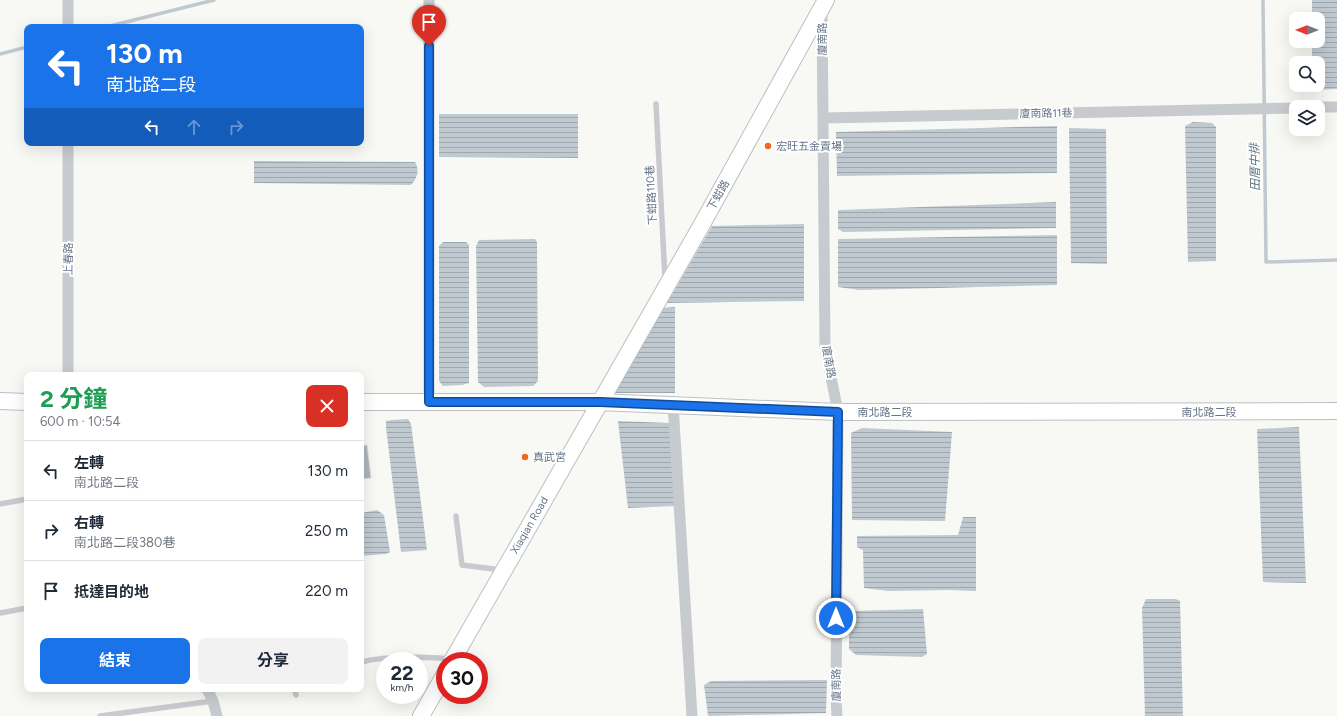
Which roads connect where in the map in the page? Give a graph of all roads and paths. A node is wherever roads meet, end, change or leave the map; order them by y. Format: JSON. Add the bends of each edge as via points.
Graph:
{"nodes":[{"id":1,"x":68,"y":0,"type":"edge"},
{"id":2,"x":429,"y":0,"type":"edge"},
{"id":3,"x":824,"y":4,"type":"edge"},
{"id":4,"x":68,"y":24,"type":"edge"},
{"id":5,"x":656,"y":104,"type":"dead end"},
{"id":6,"x":1325,"y":107,"type":"edge"},
{"id":7,"x":1337,"y":107,"type":"edge"},
{"id":8,"x":1289,"y":108,"type":"edge"},
{"id":9,"x":823,"y":118,"type":"junction"},
{"id":10,"x":68,"y":146,"type":"edge"},
{"id":11,"x":666,"y":286,"type":"junction"},
{"id":12,"x":68,"y":372,"type":"edge"},
{"id":13,"x":0,"y":401,"type":"edge"},
{"id":14,"x":24,"y":402,"type":"edge"},
{"id":15,"x":364,"y":402,"type":"edge"},
{"id":16,"x":429,"y":402,"type":"junction"},
{"id":17,"x":600,"y":402,"type":"junction"},
{"id":18,"x":673,"y":404,"type":"junction"},
{"id":19,"x":1337,"y":411,"type":"edge"},
{"id":20,"x":838,"y":412,"type":"junction"},
{"id":21,"x":24,"y":500,"type":"edge"},
{"id":22,"x":0,"y":504,"type":"edge"},
{"id":23,"x":456,"y":516,"type":"dead end"},
{"id":24,"x":504,"y":570,"type":"junction"},
{"id":25,"x":24,"y":608,"type":"edge"},
{"id":26,"x":0,"y":612,"type":"edge"},
{"id":27,"x":458,"y":652,"type":"edge"},
{"id":28,"x":436,"y":658,"type":"edge"},
{"id":29,"x":364,"y":661,"type":"edge"},
{"id":30,"x":436,"y":690,"type":"edge"},
{"id":31,"x":208,"y":692,"type":"edge"},
{"id":32,"x":213,"y":701,"type":"junction"},
{"id":33,"x":100,"y":716,"type":"edge"},
{"id":34,"x":217,"y":716,"type":"edge"},
{"id":35,"x":421,"y":716,"type":"edge"},
{"id":36,"x":692,"y":716,"type":"edge"},
{"id":37,"x":837,"y":716,"type":"edge"}],
"edges":[{"from":1,"to":4,"type":"street"},
{"from":2,"to":16,"type":"street"},
{"from":3,"to":9,"type":"street","name":"廈南路"},
{"from":3,"to":11,"type":"street","name":"下蚶路"},
{"from":5,"to":11,"type":"lane","name":"下蚶路110巷"},
{"from":6,"to":7,"type":"street"},
{"from":8,"to":9,"type":"street","name":"廈南路11巷"},
{"from":9,"to":20,"type":"street","name":"廈南路","via":[[825,347]]},
{"from":10,"to":12,"type":"street","name":"上春路"},
{"from":11,"to":17,"type":"street","name":"下蚶路"},
{"from":13,"to":14,"type":"street"},
{"from":15,"to":16,"type":"street","name":"南北路二段"},
{"from":16,"to":17,"type":"street","name":"南北路二段"},
{"from":17,"to":18,"type":"street","name":"南北路二段"},
{"from":17,"to":24,"type":"street","name":"Xiaqian Road"},
{"from":18,"to":20,"type":"street","name":"南北路二段"},
{"from":18,"to":36,"type":"street"},
{"from":19,"to":20,"type":"street","name":"南北路二段"},
{"from":20,"to":37,"type":"street","name":"廈南路"},
{"from":21,"to":22,"type":"lane"},
{"from":23,"to":24,"type":"lane","via":[[462,565]]},
{"from":24,"to":27,"type":"street","name":"Xiaqian Road"},
{"from":25,"to":26,"type":"lane"},
{"from":28,"to":29,"type":"lane","via":[[418,656]]},
{"from":30,"to":35,"type":"street"},
{"from":31,"to":32,"type":"street"},
{"from":32,"to":33,"type":"lane"},
{"from":32,"to":34,"type":"street"}]}
